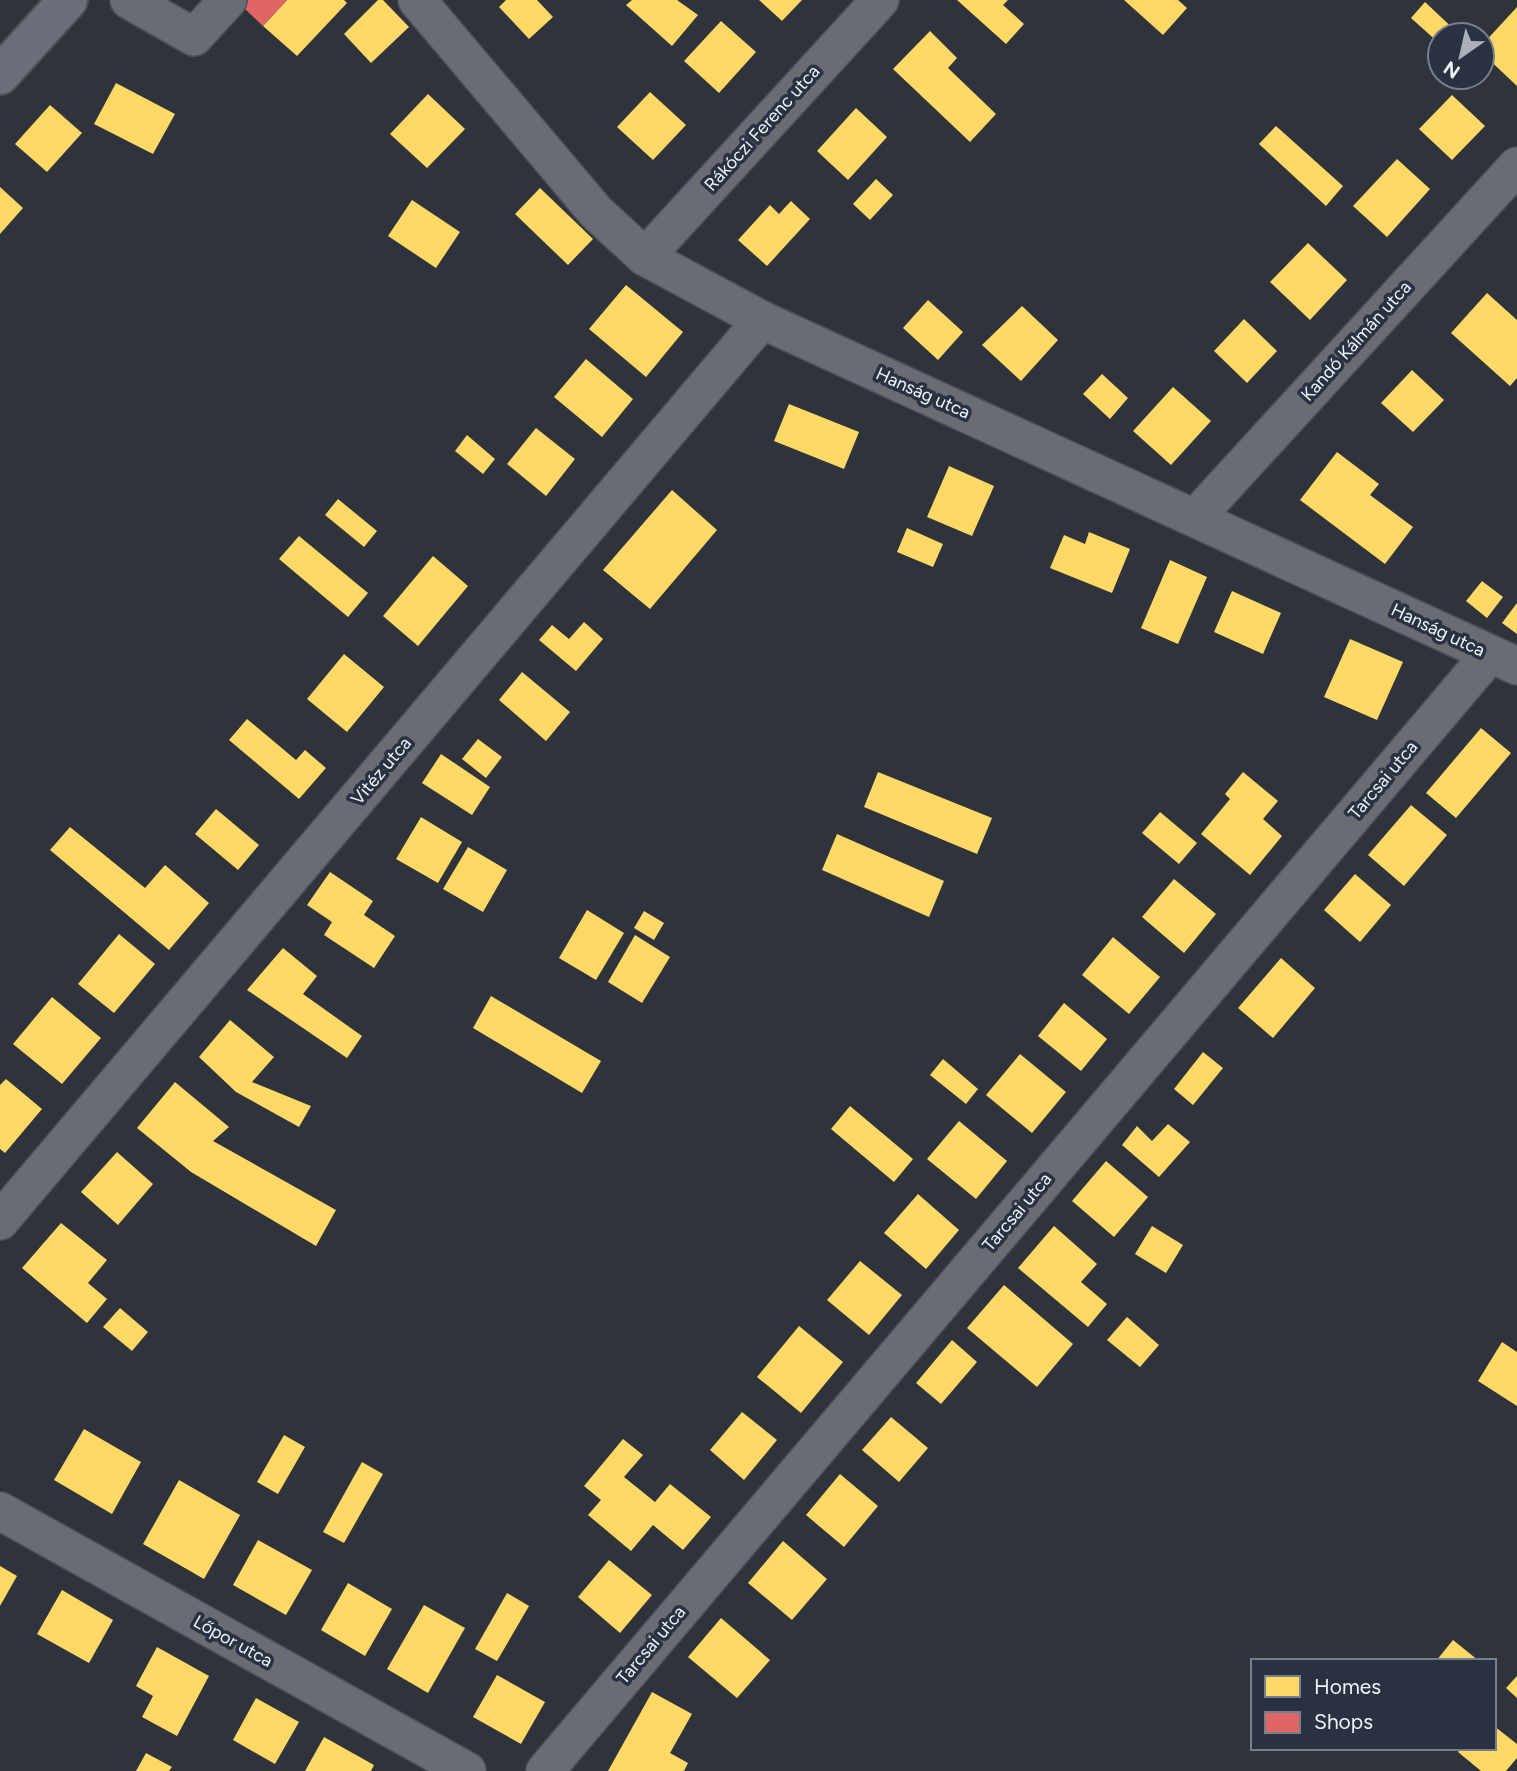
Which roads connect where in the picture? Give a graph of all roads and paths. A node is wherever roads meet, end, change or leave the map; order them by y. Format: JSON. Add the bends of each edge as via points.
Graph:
{"nodes":[{"id":1,"x":68,"y":0,"type":"edge"},
{"id":2,"x":129,"y":0,"type":"edge"},
{"id":3,"x":229,"y":0,"type":"edge"},
{"id":4,"x":417,"y":0,"type":"edge"},
{"id":5,"x":880,"y":0,"type":"edge"},
{"id":6,"x":0,"y":75,"type":"edge"},
{"id":7,"x":1517,"y":166,"type":"edge"},
{"id":8,"x":645,"y":257,"type":"junction"},
{"id":9,"x":762,"y":320,"type":"junction"},
{"id":10,"x":1196,"y":517,"type":"junction"},
{"id":11,"x":1503,"y":660,"type":"edge"},
{"id":12,"x":0,"y":1221,"type":"edge"},
{"id":13,"x":0,"y":1511,"type":"edge"},
{"id":14,"x":467,"y":1771,"type":"edge"},
{"id":15,"x":545,"y":1771,"type":"edge"}],
"edges":[{"from":1,"to":6,"type":"main road"},
{"from":2,"to":3,"type":"street","via":[[194,37]]},
{"from":4,"to":8,"type":"street","name":"Hanság utca","via":[[596,212]]},
{"from":5,"to":8,"type":"street","name":"Rákóczi Ferenc utca"},
{"from":7,"to":10,"type":"street","name":"Kandó Kálmán utca"},
{"from":8,"to":9,"type":"street","name":"Hanság utca"},
{"from":9,"to":10,"type":"street","name":"Hanság utca"},
{"from":9,"to":12,"type":"street","name":"Vitéz utca"},
{"from":10,"to":11,"type":"street","name":"Hanság utca"},
{"from":11,"to":15,"type":"street","name":"Tarcsai utca"},
{"from":13,"to":14,"type":"street","name":"Lőpor utca"}]}
